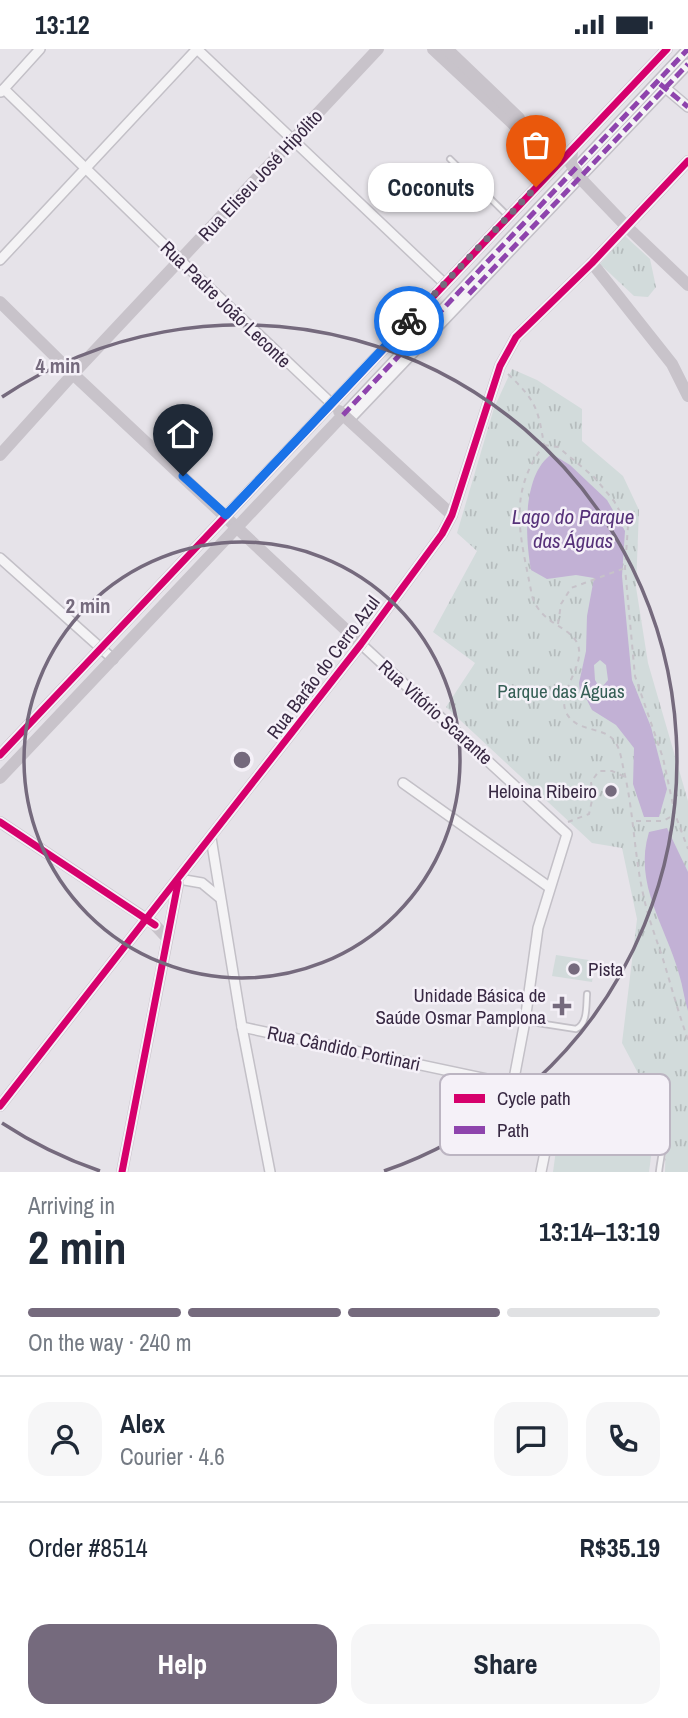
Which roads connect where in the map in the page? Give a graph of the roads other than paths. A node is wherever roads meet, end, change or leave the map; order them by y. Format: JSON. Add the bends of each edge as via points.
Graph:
{"nodes":[{"id":1,"x":40,"y":49,"type":"edge"},
{"id":2,"x":197,"y":49,"type":"edge"},
{"id":3,"x":378,"y":49,"type":"edge"},
{"id":4,"x":433,"y":49,"type":"edge"},
{"id":5,"x":447,"y":49,"type":"edge"},
{"id":6,"x":667,"y":49,"type":"edge"},
{"id":7,"x":688,"y":49,"type":"edge"},
{"id":8,"x":688,"y":64,"type":"edge"},
{"id":9,"x":662,"y":85,"type":"junction"},
{"id":10,"x":2,"y":91,"type":"edge"},
{"id":11,"x":688,"y":107,"type":"edge"},
{"id":12,"x":294,"y":141,"type":"junction"},
{"id":13,"x":574,"y":147,"type":"junction"},
{"id":14,"x":450,"y":159,"type":"dead end"},
{"id":15,"x":688,"y":161,"type":"edge"},
{"id":16,"x":556,"y":165,"type":"junction"},
{"id":17,"x":86,"y":167,"type":"junction"},
{"id":18,"x":577,"y":174,"type":"junction"},
{"id":19,"x":509,"y":216,"type":"junction"},
{"id":20,"x":625,"y":226,"type":"junction"},
{"id":21,"x":0,"y":260,"type":"edge"},
{"id":22,"x":180,"y":260,"type":"junction"},
{"id":23,"x":592,"y":263,"type":"junction"},
{"id":24,"x":444,"y":284,"type":"junction"},
{"id":25,"x":688,"y":285,"type":"edge"},
{"id":26,"x":0,"y":302,"type":"edge"},
{"id":27,"x":73,"y":374,"type":"junction"},
{"id":28,"x":686,"y":381,"type":"edge"},
{"id":29,"x":688,"y":396,"type":"edge"},
{"id":30,"x":332,"y":404,"type":"junction"},
{"id":31,"x":346,"y":418,"type":"junction"},
{"id":32,"x":0,"y":455,"type":"edge"},
{"id":33,"x":226,"y":515,"type":"junction"},
{"id":34,"x":452,"y":515,"type":"junction"},
{"id":35,"x":237,"y":527,"type":"junction"},
{"id":36,"x":0,"y":558,"type":"edge"},
{"id":37,"x":361,"y":644,"type":"junction"},
{"id":38,"x":101,"y":648,"type":"junction"},
{"id":39,"x":113,"y":659,"type":"junction"},
{"id":40,"x":0,"y":755,"type":"edge"},
{"id":41,"x":1,"y":777,"type":"edge"},
{"id":42,"x":403,"y":783,"type":"dead end"},
{"id":43,"x":0,"y":823,"type":"edge"},
{"id":44,"x":211,"y":838,"type":"junction"},
{"id":45,"x":179,"y":879,"type":"junction"},
{"id":46,"x":549,"y":887,"type":"junction"},
{"id":47,"x":220,"y":898,"type":"junction"},
{"id":48,"x":147,"y":920,"type":"junction"},
{"id":49,"x":167,"y":938,"type":"junction"},
{"id":50,"x":587,"y":993,"type":"dead end"},
{"id":51,"x":524,"y":1021,"type":"junction"},
{"id":52,"x":242,"y":1027,"type":"junction"},
{"id":53,"x":465,"y":1074,"type":"edge"},
{"id":54,"x":515,"y":1074,"type":"edge"},
{"id":55,"x":0,"y":1106,"type":"edge"},
{"id":56,"x":122,"y":1172,"type":"edge"},
{"id":57,"x":270,"y":1172,"type":"edge"}],
"edges":[{"from":1,"to":10,"type":"street"},
{"from":2,"to":12,"type":"street"},
{"from":2,"to":17,"type":"street"},
{"from":3,"to":12,"type":"main road","name":"Rua Eliseu José Hipólito"},
{"from":4,"to":16,"type":"main road"},
{"from":5,"to":16,"type":"main road"},
{"from":6,"to":13,"type":"main road"},
{"from":7,"to":9,"type":"street"},
{"from":8,"to":9,"type":"street"},
{"from":9,"to":11,"type":"street"},
{"from":9,"to":18,"type":"street"},
{"from":10,"to":17,"type":"street","name":"Rua Padre João Leconte"},
{"from":12,"to":22,"type":"main road","name":"Rua Eliseu José Hipólito"},
{"from":12,"to":24,"type":"street"},
{"from":13,"to":16,"type":"main road"},
{"from":13,"to":18,"type":"main road","via":[[570,156]]},
{"from":14,"to":19,"type":"lane"},
{"from":15,"to":20,"type":"main road","name":"Rua Barão do Cerro Azul"},
{"from":16,"to":18,"type":"main road"},
{"from":16,"to":19,"type":"main road"},
{"from":17,"to":21,"type":"street"},
{"from":17,"to":22,"type":"street","name":"Rua Padre João Leconte"},
{"from":18,"to":20,"type":"main road"},
{"from":18,"to":31,"type":"street"},
{"from":19,"to":24,"type":"main road"},
{"from":20,"to":23,"type":"main road","name":"Rua Barão do Cerro Azul"},
{"from":20,"to":25,"type":"main road"},
{"from":22,"to":27,"type":"main road","name":"Rua Eliseu José Hipólito"},
{"from":22,"to":30,"type":"street","name":"Rua Padre João Leconte"},
{"from":23,"to":28,"type":"main road"},
{"from":23,"to":34,"type":"main road","name":"Rua Barão do Cerro Azul","via":[[516,337],[500,366]]},
{"from":24,"to":30,"type":"main road"},
{"from":26,"to":27,"type":"main road","name":"Rua Vitório Scarante"},
{"from":27,"to":32,"type":"main road","name":"Rua Eliseu José Hipólito"},
{"from":27,"to":33,"type":"main road","name":"Rua Vitório Scarante"},
{"from":28,"to":29,"type":"main road"},
{"from":30,"to":31,"type":"main road","name":"Rua Padre João Leconte"},
{"from":30,"to":33,"type":"main road"},
{"from":31,"to":34,"type":"main road","name":"Rua Padre João Leconte"},
{"from":31,"to":35,"type":"main road"},
{"from":33,"to":35,"type":"main road","name":"Rua Vitório Scarante"},
{"from":33,"to":38,"type":"main road"},
{"from":34,"to":37,"type":"main road","name":"Rua Barão do Cerro Azul"},
{"from":35,"to":37,"type":"main road","name":"Rua Vitório Scarante"},
{"from":35,"to":39,"type":"main road"},
{"from":36,"to":38,"type":"street"},
{"from":37,"to":44,"type":"main road","name":"Rua Barão do Cerro Azul"},
{"from":37,"to":46,"type":"street","name":"Rua Vitório Scarante","via":[[564,830]]},
{"from":38,"to":39,"type":"street"},
{"from":38,"to":40,"type":"main road"},
{"from":39,"to":41,"type":"main road"},
{"from":42,"to":46,"type":"street"},
{"from":43,"to":48,"type":"main road"},
{"from":44,"to":45,"type":"main road","name":"Rua Barão do Cerro Azul"},
{"from":44,"to":47,"type":"street"},
{"from":45,"to":47,"type":"street","via":[[202,883]]},
{"from":45,"to":48,"type":"main road","name":"Rua Barão do Cerro Azul"},
{"from":45,"to":49,"type":"main road"},
{"from":46,"to":51,"type":"street"},
{"from":47,"to":52,"type":"street"},
{"from":48,"to":49,"type":"main road"},
{"from":48,"to":55,"type":"main road","name":"Rua Barão do Cerro Azul"},
{"from":49,"to":56,"type":"main road"},
{"from":50,"to":51,"type":"lane","via":[[580,1028]]},
{"from":51,"to":54,"type":"street"},
{"from":52,"to":53,"type":"street","name":"Rua Cândido Portinari"},
{"from":52,"to":57,"type":"street"}]}
